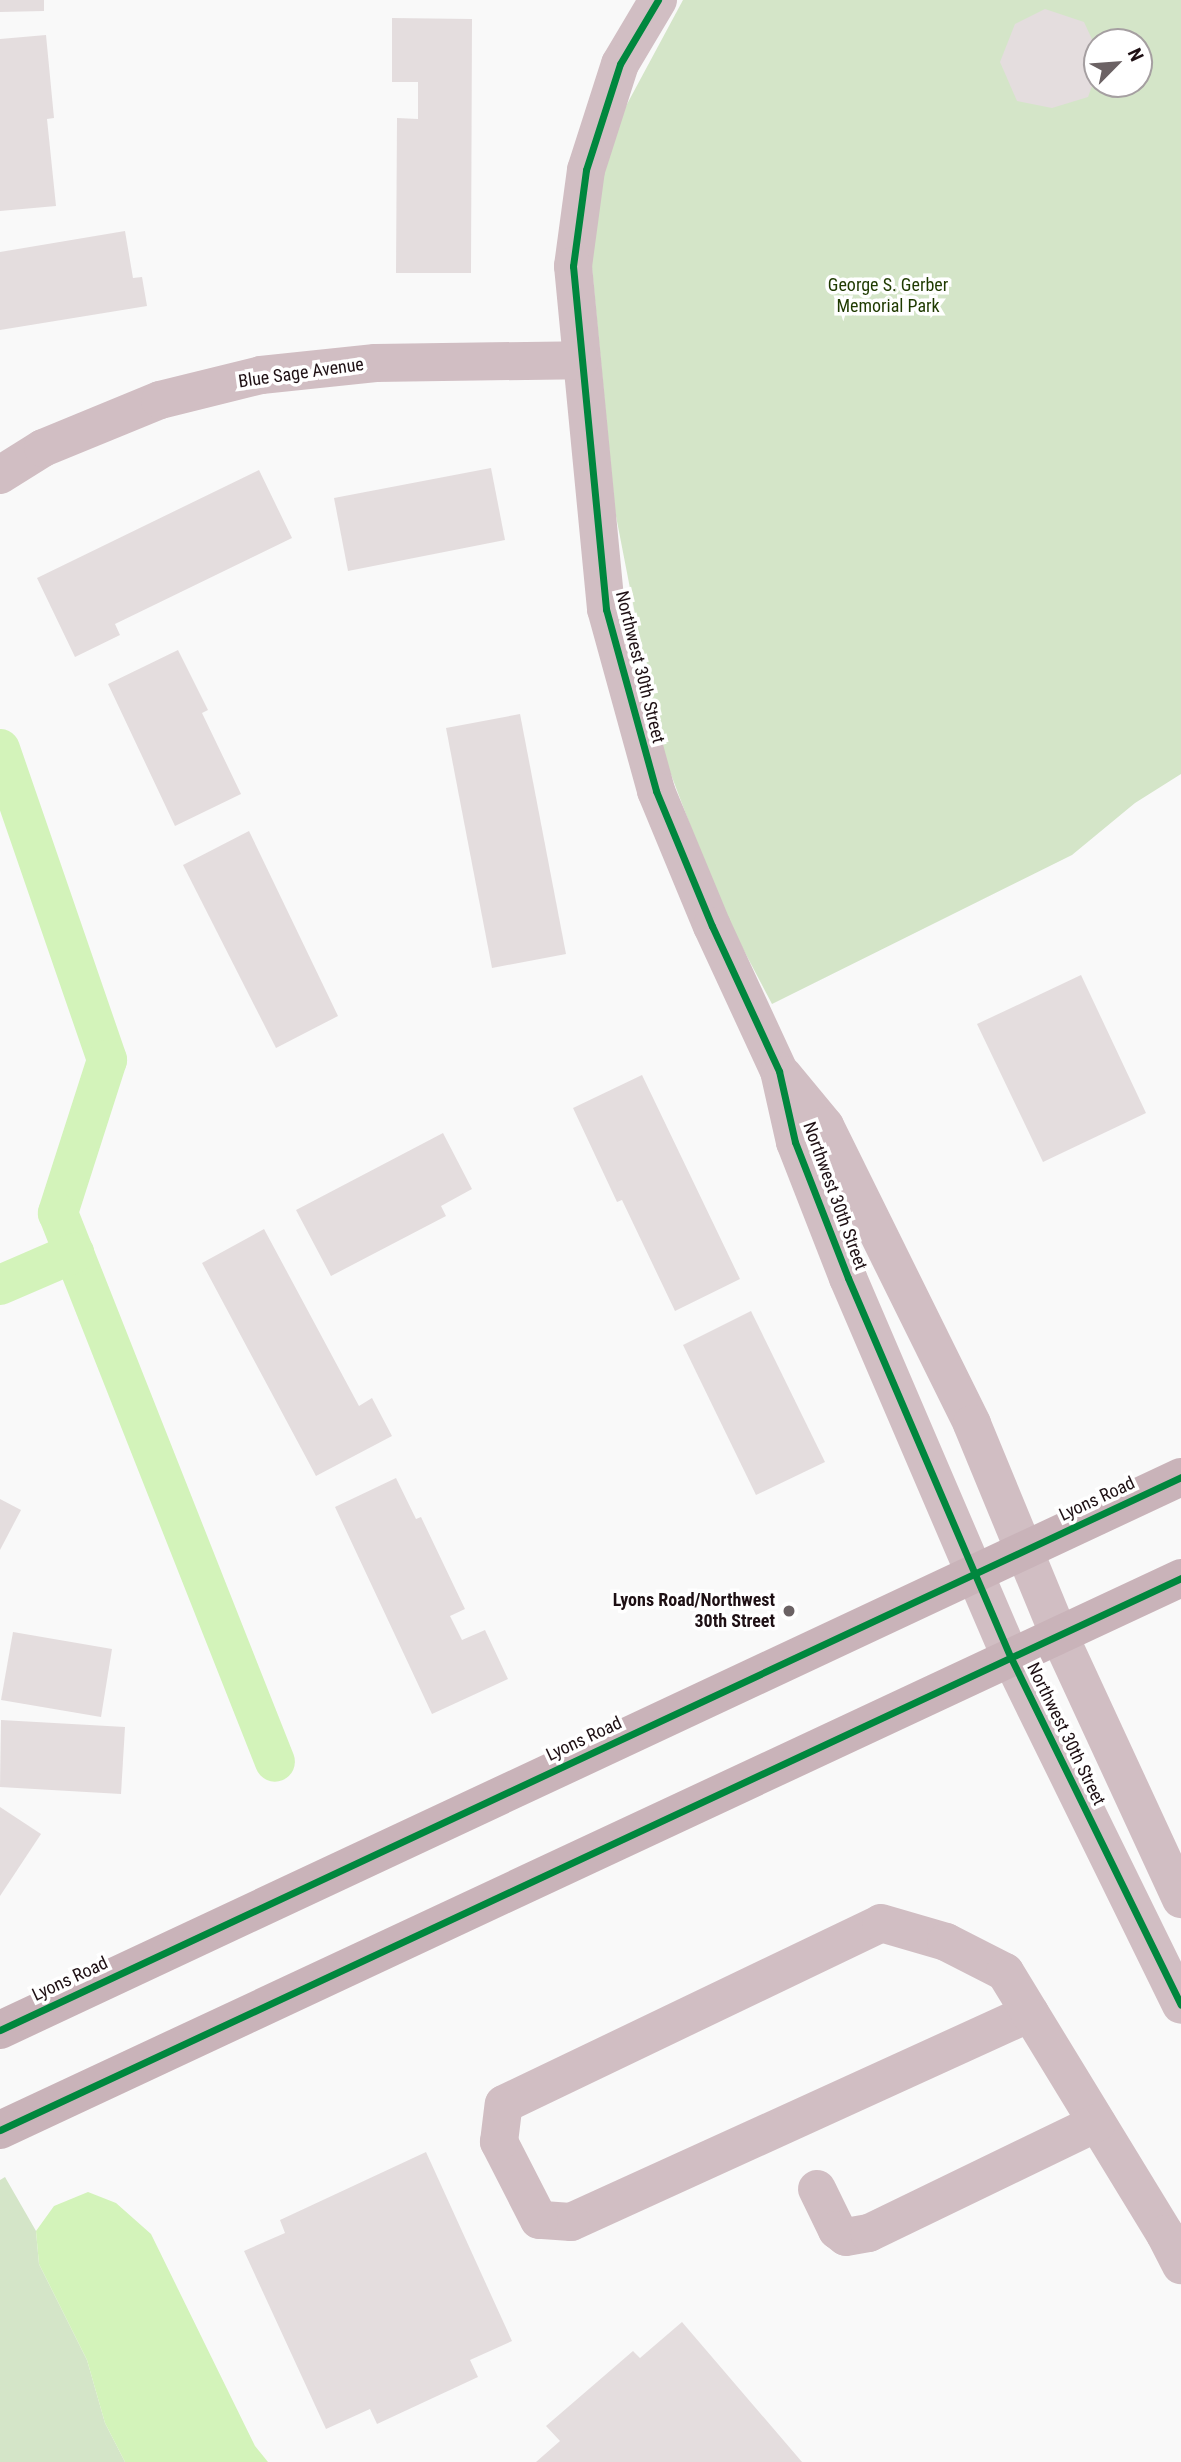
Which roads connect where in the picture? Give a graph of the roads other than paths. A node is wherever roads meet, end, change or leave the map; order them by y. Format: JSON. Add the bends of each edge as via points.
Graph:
{"nodes":[{"id":1,"x":658,"y":0,"type":"edge"},
{"id":2,"x":580,"y":360,"type":"junction"},
{"id":3,"x":0,"y":475,"type":"edge"},
{"id":4,"x":779,"y":1071,"type":"junction"},
{"id":5,"x":1181,"y":1477,"type":"edge"},
{"id":6,"x":1024,"y":1551,"type":"junction"},
{"id":7,"x":974,"y":1575,"type":"junction"},
{"id":8,"x":1181,"y":1578,"type":"edge"},
{"id":9,"x":1059,"y":1635,"type":"junction"},
{"id":10,"x":1011,"y":1658,"type":"junction"},
{"id":11,"x":1181,"y":1899,"type":"edge"},
{"id":12,"x":1181,"y":2005,"type":"edge"},
{"id":13,"x":1030,"y":2013,"type":"junction"},
{"id":14,"x":0,"y":2030,"type":"edge"},
{"id":15,"x":1097,"y":2123,"type":"junction"},
{"id":16,"x":0,"y":2130,"type":"edge"},
{"id":17,"x":817,"y":2189,"type":"dead end"},
{"id":18,"x":1181,"y":2265,"type":"edge"}],
"edges":[{"from":1,"to":2,"type":"street","name":"Northwest 30th Street","via":[[620,64],[586,170],[573,266]]},
{"from":2,"to":3,"type":"street","name":"Blue Sage Avenue","via":[[375,363],[261,375],[160,400],[43,448]]},
{"from":2,"to":4,"type":"street","name":"Northwest 30th Street","via":[[606,609],[656,791]]},
{"from":4,"to":6,"type":"street","name":"Northwest 30th Street","via":[[825,1126],[972,1424]]},
{"from":4,"to":7,"type":"street","name":"Northwest 30th Street","via":[[795,1142]]},
{"from":5,"to":6,"type":"main road","name":"Lyons Road"},
{"from":6,"to":7,"type":"main road","name":"Lyons Road"},
{"from":6,"to":9,"type":"street","name":"Northwest 30th Street"},
{"from":7,"to":10,"type":"street","name":"Northwest 30th Street"},
{"from":7,"to":14,"type":"main road","name":"Lyons Road"},
{"from":8,"to":9,"type":"main road"},
{"from":9,"to":10,"type":"main road"},
{"from":9,"to":11,"type":"street","name":"Northwest 30th Street"},
{"from":10,"to":12,"type":"street","name":"Northwest 30th Street"},
{"from":10,"to":16,"type":"main road"},
{"from":13,"to":13,"type":"street","via":[[1006,1972],[946,1942],[881,1923],[504,2104],[499,2142],[539,2220],[571,2222]]},
{"from":13,"to":15,"type":"street"},
{"from":15,"to":17,"type":"street","via":[[869,2233],[846,2237],[837,2230]]},
{"from":15,"to":18,"type":"street"}]}
